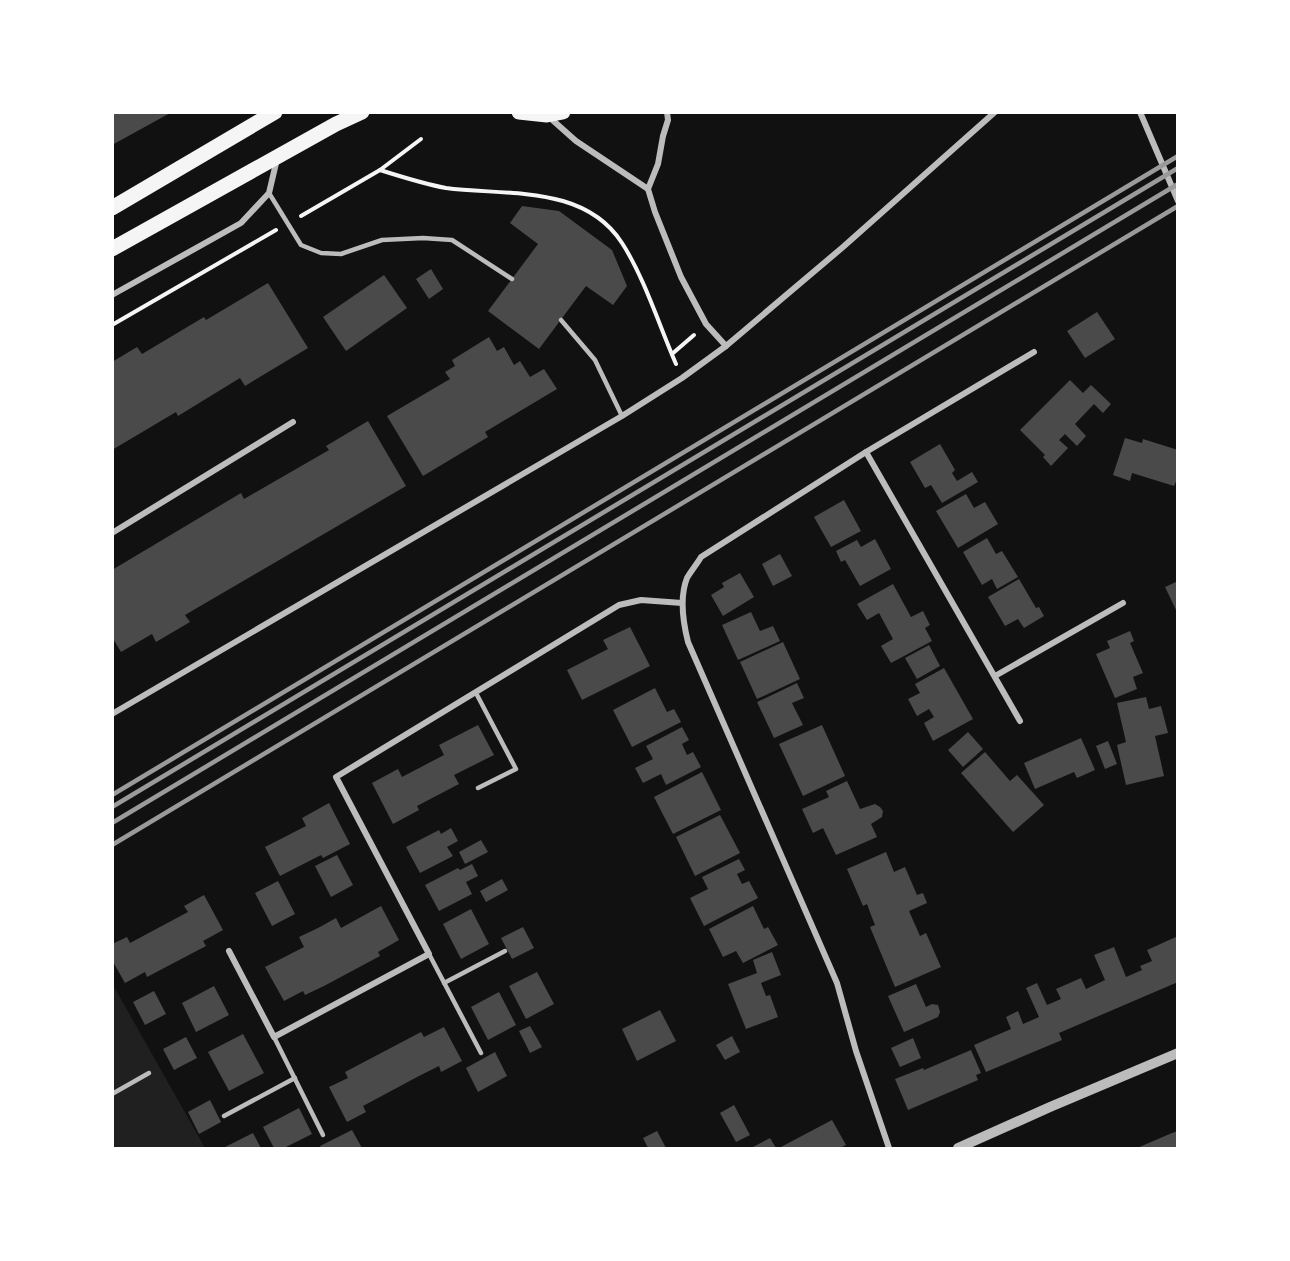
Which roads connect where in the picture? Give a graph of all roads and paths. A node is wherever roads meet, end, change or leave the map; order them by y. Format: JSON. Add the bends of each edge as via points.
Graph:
{"nodes":[{"id":1,"x":276,"y":112,"type":"edge"},
{"id":2,"x":362,"y":112,"type":"edge"},
{"id":3,"x":519,"y":112,"type":"edge"},
{"id":4,"x":563,"y":112,"type":"edge"},
{"id":5,"x":667,"y":112,"type":"edge"},
{"id":6,"x":995,"y":112,"type":"edge"},
{"id":7,"x":1140,"y":112,"type":"edge"},
{"id":8,"x":547,"y":115,"type":"junction"},
{"id":9,"x":421,"y":139,"type":"dead end"},
{"id":10,"x":277,"y":156,"type":"junction"},
{"id":11,"x":381,"y":170,"type":"junction"},
{"id":12,"x":648,"y":189,"type":"junction"},
{"id":13,"x":269,"y":193,"type":"junction"},
{"id":14,"x":1178,"y":201,"type":"edge"},
{"id":15,"x":112,"y":208,"type":"edge"},
{"id":16,"x":298,"y":218,"type":"dead end"},
{"id":17,"x":277,"y":230,"type":"dead end"},
{"id":18,"x":112,"y":249,"type":"edge"},
{"id":19,"x":512,"y":279,"type":"dead end"},
{"id":20,"x":112,"y":295,"type":"edge"},
{"id":21,"x":561,"y":320,"type":"dead end"},
{"id":22,"x":706,"y":324,"type":"junction"},
{"id":23,"x":112,"y":325,"type":"edge"},
{"id":24,"x":726,"y":346,"type":"junction"},
{"id":25,"x":1034,"y":352,"type":"dead end"},
{"id":26,"x":672,"y":354,"type":"junction"},
{"id":27,"x":682,"y":378,"type":"junction"},
{"id":28,"x":622,"y":416,"type":"junction"},
{"id":29,"x":293,"y":422,"type":"dead end"},
{"id":30,"x":866,"y":452,"type":"junction"},
{"id":31,"x":112,"y":533,"type":"edge"},
{"id":32,"x":682,"y":603,"type":"junction"},
{"id":33,"x":1123,"y":603,"type":"dead end"},
{"id":34,"x":995,"y":675,"type":"junction"},
{"id":35,"x":476,"y":693,"type":"junction"},
{"id":36,"x":112,"y":714,"type":"edge"},
{"id":37,"x":1020,"y":721,"type":"dead end"},
{"id":38,"x":477,"y":788,"type":"dead end"},
{"id":39,"x":229,"y":951,"type":"dead end"},
{"id":40,"x":506,"y":951,"type":"dead end"},
{"id":41,"x":429,"y":954,"type":"junction"},
{"id":42,"x":444,"y":983,"type":"junction"},
{"id":43,"x":274,"y":1037,"type":"junction"},
{"id":44,"x":481,"y":1053,"type":"dead end"},
{"id":45,"x":1178,"y":1053,"type":"edge"},
{"id":46,"x":148,"y":1073,"type":"dead end"},
{"id":47,"x":295,"y":1078,"type":"junction"},
{"id":48,"x":112,"y":1094,"type":"edge"},
{"id":49,"x":224,"y":1116,"type":"dead end"},
{"id":50,"x":323,"y":1135,"type":"dead end"},
{"id":51,"x":889,"y":1149,"type":"edge"},
{"id":52,"x":958,"y":1149,"type":"edge"}],
"edges":[{"from":1,"to":15,"type":"main road"},
{"from":2,"to":10,"type":"main road"},
{"from":3,"to":8,"type":"main road"},
{"from":4,"to":8,"type":"main road"},
{"from":5,"to":12,"type":"street","via":[[658,164]]},
{"from":6,"to":24,"type":"street"},
{"from":7,"to":14,"type":"street"},
{"from":8,"to":12,"type":"street","via":[[576,141]]},
{"from":9,"to":11,"type":"path"},
{"from":10,"to":13,"type":"street"},
{"from":10,"to":18,"type":"main road"},
{"from":11,"to":16,"type":"path"},
{"from":11,"to":26,"type":"path","via":[[440,186],[553,198],[592,213],[622,243]]},
{"from":12,"to":22,"type":"street","via":[[681,277]]},
{"from":13,"to":19,"type":"lane","via":[[300,245],[321,253],[341,254],[382,240],[452,240]]},
{"from":13,"to":20,"type":"street","via":[[241,223]]},
{"from":17,"to":23,"type":"path"},
{"from":21,"to":28,"type":"lane","via":[[595,360]]},
{"from":22,"to":24,"type":"street"},
{"from":22,"to":26,"type":"path"},
{"from":24,"to":27,"type":"street"},
{"from":25,"to":30,"type":"street"},
{"from":26,"to":27,"type":"path"},
{"from":27,"to":28,"type":"street"},
{"from":28,"to":36,"type":"street"},
{"from":29,"to":31,"type":"street"},
{"from":30,"to":32,"type":"street","via":[[701,557],[687,579]]},
{"from":30,"to":34,"type":"street"},
{"from":32,"to":35,"type":"street","via":[[641,600],[620,605]]},
{"from":32,"to":51,"type":"street","via":[[688,642],[837,983]]},
{"from":33,"to":34,"type":"street"},
{"from":34,"to":37,"type":"street"},
{"from":35,"to":38,"type":"lane","via":[[516,770]]},
{"from":35,"to":41,"type":"street","via":[[336,777]]},
{"from":39,"to":43,"type":"street"},
{"from":40,"to":42,"type":"lane"},
{"from":41,"to":42,"type":"lane"},
{"from":41,"to":43,"type":"street"},
{"from":42,"to":44,"type":"lane"},
{"from":43,"to":47,"type":"lane"},
{"from":45,"to":52,"type":"street"},
{"from":46,"to":48,"type":"lane"},
{"from":47,"to":49,"type":"lane"},
{"from":47,"to":50,"type":"lane"}]}
